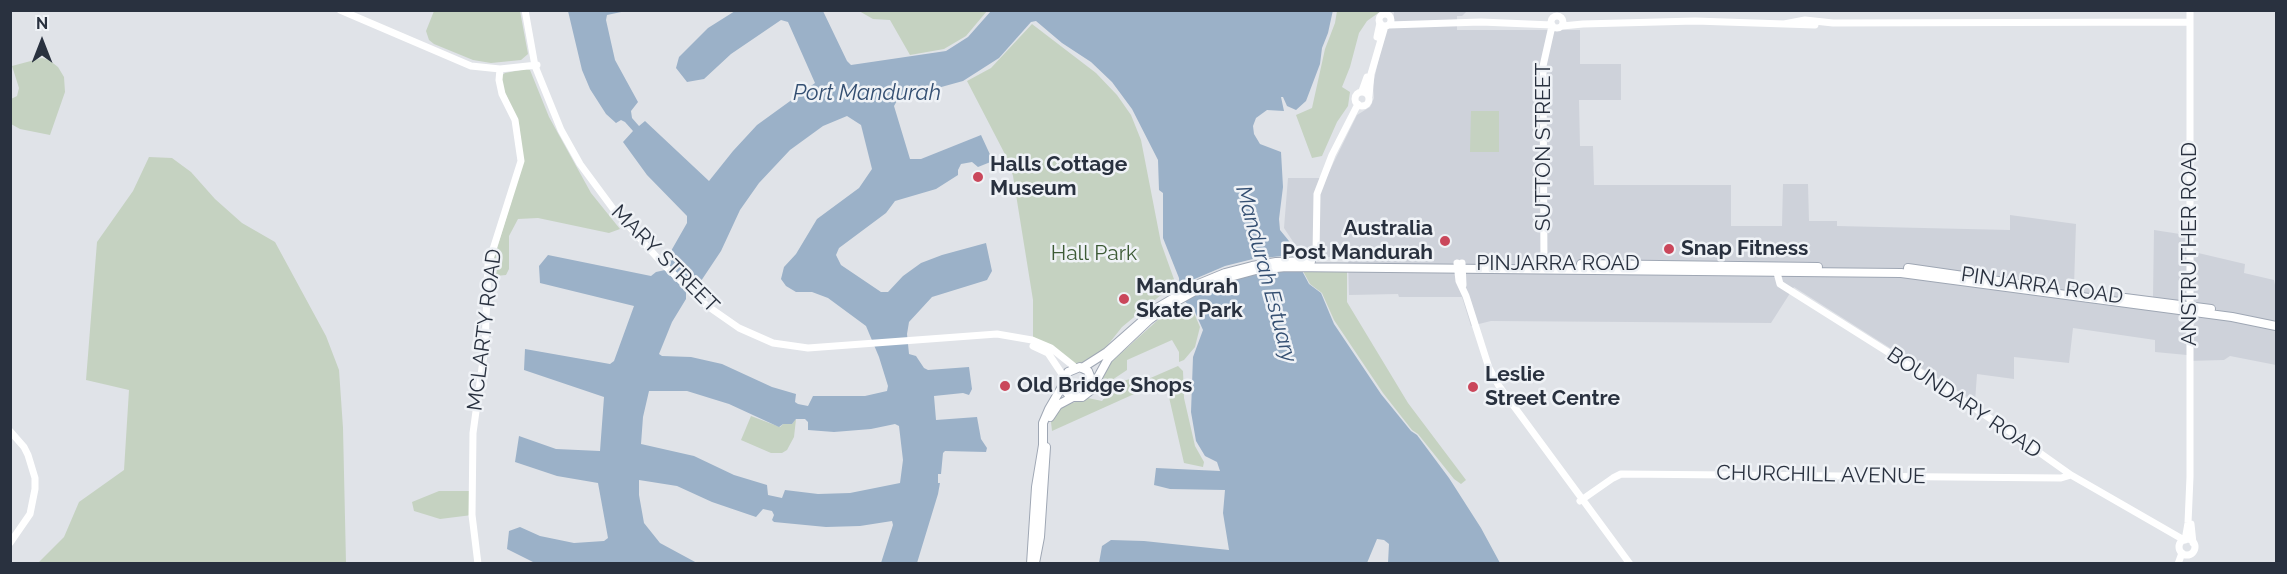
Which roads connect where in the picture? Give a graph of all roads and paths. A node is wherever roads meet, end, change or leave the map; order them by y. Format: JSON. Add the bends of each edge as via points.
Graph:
{"nodes":[{"id":1,"x":340,"y":10,"type":"edge"},
{"id":2,"x":525,"y":10,"type":"edge"},
{"id":3,"x":2190,"y":10,"type":"edge"},
{"id":4,"x":1386,"y":18,"type":"edge"},
{"id":5,"x":1558,"y":20,"type":"edge"},
{"id":6,"x":2190,"y":22,"type":"junction"},
{"id":7,"x":536,"y":62,"type":"junction"},
{"id":8,"x":500,"y":69,"type":"junction"},
{"id":9,"x":1365,"y":94,"type":"junction"},
{"id":10,"x":1358,"y":104,"type":"junction"},
{"id":11,"x":1307,"y":263,"type":"junction"},
{"id":12,"x":1459,"y":265,"type":"junction"},
{"id":13,"x":1546,"y":266,"type":"junction"},
{"id":14,"x":1776,"y":269,"type":"junction"},
{"id":15,"x":1174,"y":300,"type":"junction"},
{"id":16,"x":2189,"y":309,"type":"junction"},
{"id":17,"x":2277,"y":321,"type":"edge"},
{"id":18,"x":2277,"y":326,"type":"edge"},
{"id":19,"x":992,"y":335,"type":"junction"},
{"id":20,"x":1079,"y":368,"type":"junction"},
{"id":21,"x":1064,"y":381,"type":"junction"},
{"id":22,"x":1093,"y":384,"type":"junction"},
{"id":23,"x":1072,"y":397,"type":"junction"},
{"id":24,"x":10,"y":431,"type":"edge"},
{"id":25,"x":2071,"y":475,"type":"junction"},
{"id":26,"x":2190,"y":477,"type":"junction"},
{"id":27,"x":1582,"y":500,"type":"junction"},
{"id":28,"x":10,"y":543,"type":"edge"},
{"id":29,"x":2193,"y":543,"type":"junction"},
{"id":30,"x":2182,"y":545,"type":"junction"},
{"id":31,"x":2190,"y":554,"type":"junction"},
{"id":32,"x":478,"y":564,"type":"edge"},
{"id":33,"x":1033,"y":564,"type":"edge"},
{"id":34,"x":1625,"y":564,"type":"edge"},
{"id":35,"x":1630,"y":564,"type":"edge"},
{"id":36,"x":2178,"y":564,"type":"edge"},
{"id":37,"x":2184,"y":564,"type":"edge"}],
"edges":[{"from":1,"to":8,"type":"street","via":[[471,66]]},
{"from":2,"to":7,"type":"street","name":"MARY STREET"},
{"from":3,"to":6,"type":"street","name":"ANSTRUTHER ROAD"},
{"from":4,"to":5,"type":"street","via":[[1407,23]]},
{"from":4,"to":9,"type":"street"},
{"from":5,"to":6,"type":"street","via":[[1582,24],[1695,21],[1794,25]]},
{"from":5,"to":13,"type":"street","name":"SUTTON STREET","via":[[1548,57]]},
{"from":6,"to":16,"type":"street","name":"ANSTRUTHER ROAD"},
{"from":7,"to":8,"type":"street"},
{"from":7,"to":19,"type":"street","name":"MARY STREET","via":[[561,130],[614,210],[689,289],[739,328],[773,343],[808,348]]},
{"from":8,"to":32,"type":"street","name":"MCLARTY ROAD","via":[[502,94],[515,120],[521,161],[488,265],[485,346],[473,433],[472,515]]},
{"from":9,"to":10,"type":"street","via":[[1355,96]]},
{"from":9,"to":10,"type":"street","via":[[1367,104]]},
{"from":10,"to":11,"type":"street","via":[[1317,194],[1316,254]]},
{"from":11,"to":12,"type":"main road","name":"PINJARRA ROAD"},
{"from":11,"to":15,"type":"main road","name":"PINJARRA ROAD","via":[[1276,262],[1243,268],[1210,278]]},
{"from":12,"to":13,"type":"main road","name":"PINJARRA ROAD"},
{"from":12,"to":27,"type":"street","via":[[1489,368]]},
{"from":13,"to":14,"type":"main road","name":"PINJARRA ROAD"},
{"from":14,"to":16,"type":"main road","name":"PINJARRA ROAD","via":[[1916,269]]},
{"from":14,"to":25,"type":"street","name":"BOUNDARY ROAD","via":[[1780,284],[2009,430]]},
{"from":15,"to":20,"type":"main road","name":"PINJARRA ROAD","via":[[1148,315],[1099,358]]},
{"from":15,"to":22,"type":"main road","name":"PINJARRA ROAD","via":[[1107,359]]},
{"from":16,"to":17,"type":"main road","name":"PINJARRA ROAD"},
{"from":16,"to":18,"type":"main road","name":"PINJARRA ROAD"},
{"from":16,"to":26,"type":"street","name":"ANSTRUTHER ROAD"},
{"from":19,"to":20,"type":"street","name":"MARY STREET","via":[[1032,340]]},
{"from":19,"to":21,"type":"street","name":"MARY STREET","via":[[1041,349]]},
{"from":20,"to":21,"type":"main road","via":[[1068,372]]},
{"from":20,"to":22,"type":"main road","via":[[1090,374]]},
{"from":21,"to":23,"type":"main road","via":[[1065,390]]},
{"from":21,"to":33,"type":"main road","via":[[1043,423]]},
{"from":22,"to":23,"type":"main road","via":[[1088,394]]},
{"from":23,"to":33,"type":"main road","via":[[1058,405],[1047,425],[1042,521]]},
{"from":24,"to":28,"type":"street","via":[[28,455],[35,489],[30,514]]},
{"from":25,"to":27,"type":"street","name":"CHURCHILL AVENUE","via":[[2061,478],[1621,474]]},
{"from":25,"to":30,"type":"street","name":"BOUNDARY ROAD"},
{"from":26,"to":29,"type":"street","name":"ANSTRUTHER ROAD"},
{"from":26,"to":30,"type":"street","name":"ANSTRUTHER ROAD","via":[[2188,523]]},
{"from":27,"to":34,"type":"street"},
{"from":27,"to":35,"type":"street"},
{"from":29,"to":30,"type":"street"},
{"from":29,"to":31,"type":"street","name":"ANSTRUTHER ROAD"},
{"from":30,"to":31,"type":"street"},
{"from":30,"to":36,"type":"street","name":"ANSTRUTHER ROAD"},
{"from":31,"to":37,"type":"street","name":"ANSTRUTHER ROAD"}]}
